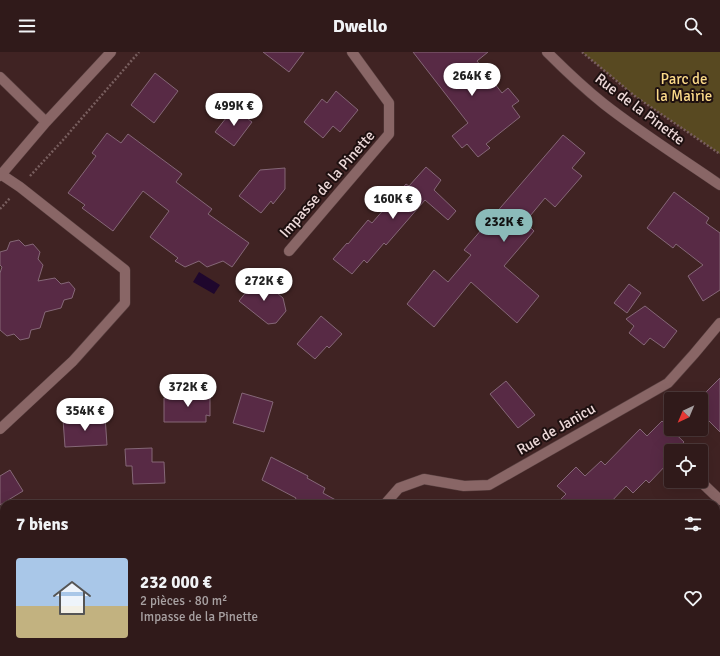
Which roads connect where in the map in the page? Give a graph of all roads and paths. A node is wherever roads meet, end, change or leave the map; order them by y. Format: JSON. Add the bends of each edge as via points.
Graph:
{"nodes":[{"id":1,"x":111,"y":52,"type":"edge"},
{"id":2,"x":139,"y":52,"type":"edge"},
{"id":3,"x":352,"y":52,"type":"edge"},
{"id":4,"x":547,"y":52,"type":"edge"},
{"id":5,"x":582,"y":52,"type":"edge"},
{"id":6,"x":0,"y":77,"type":"edge"},
{"id":7,"x":46,"y":122,"type":"junction"},
{"id":8,"x":720,"y":154,"type":"edge"},
{"id":9,"x":1,"y":176,"type":"edge"},
{"id":10,"x":720,"y":185,"type":"edge"},
{"id":11,"x":20,"y":187,"type":"junction"},
{"id":12,"x":0,"y":209,"type":"edge"},
{"id":13,"x":289,"y":251,"type":"dead end"},
{"id":14,"x":720,"y":323,"type":"edge"},
{"id":15,"x":0,"y":429,"type":"edge"},
{"id":16,"x":707,"y":488,"type":"edge"},
{"id":17,"x":388,"y":500,"type":"edge"},
{"id":18,"x":720,"y":500,"type":"edge"}],
"edges":[{"from":1,"to":7,"type":"street"},
{"from":2,"to":11,"type":"path"},
{"from":3,"to":13,"type":"street","name":"Impasse de la Pinette","via":[[389,103],[389,134]]},
{"from":4,"to":10,"type":"street","name":"Rue de la Pinette","via":[[603,104]]},
{"from":5,"to":8,"type":"path","via":[[636,97]]},
{"from":6,"to":7,"type":"street"},
{"from":7,"to":9,"type":"street"},
{"from":9,"to":11,"type":"street"},
{"from":11,"to":12,"type":"path"},
{"from":11,"to":15,"type":"street","via":[[126,270],[125,303],[73,361]]},
{"from":14,"to":17,"type":"street","name":"Rue de Janicu","via":[[668,383],[489,485],[464,486],[424,479],[399,488]]},
{"from":16,"to":18,"type":"street"}]}
